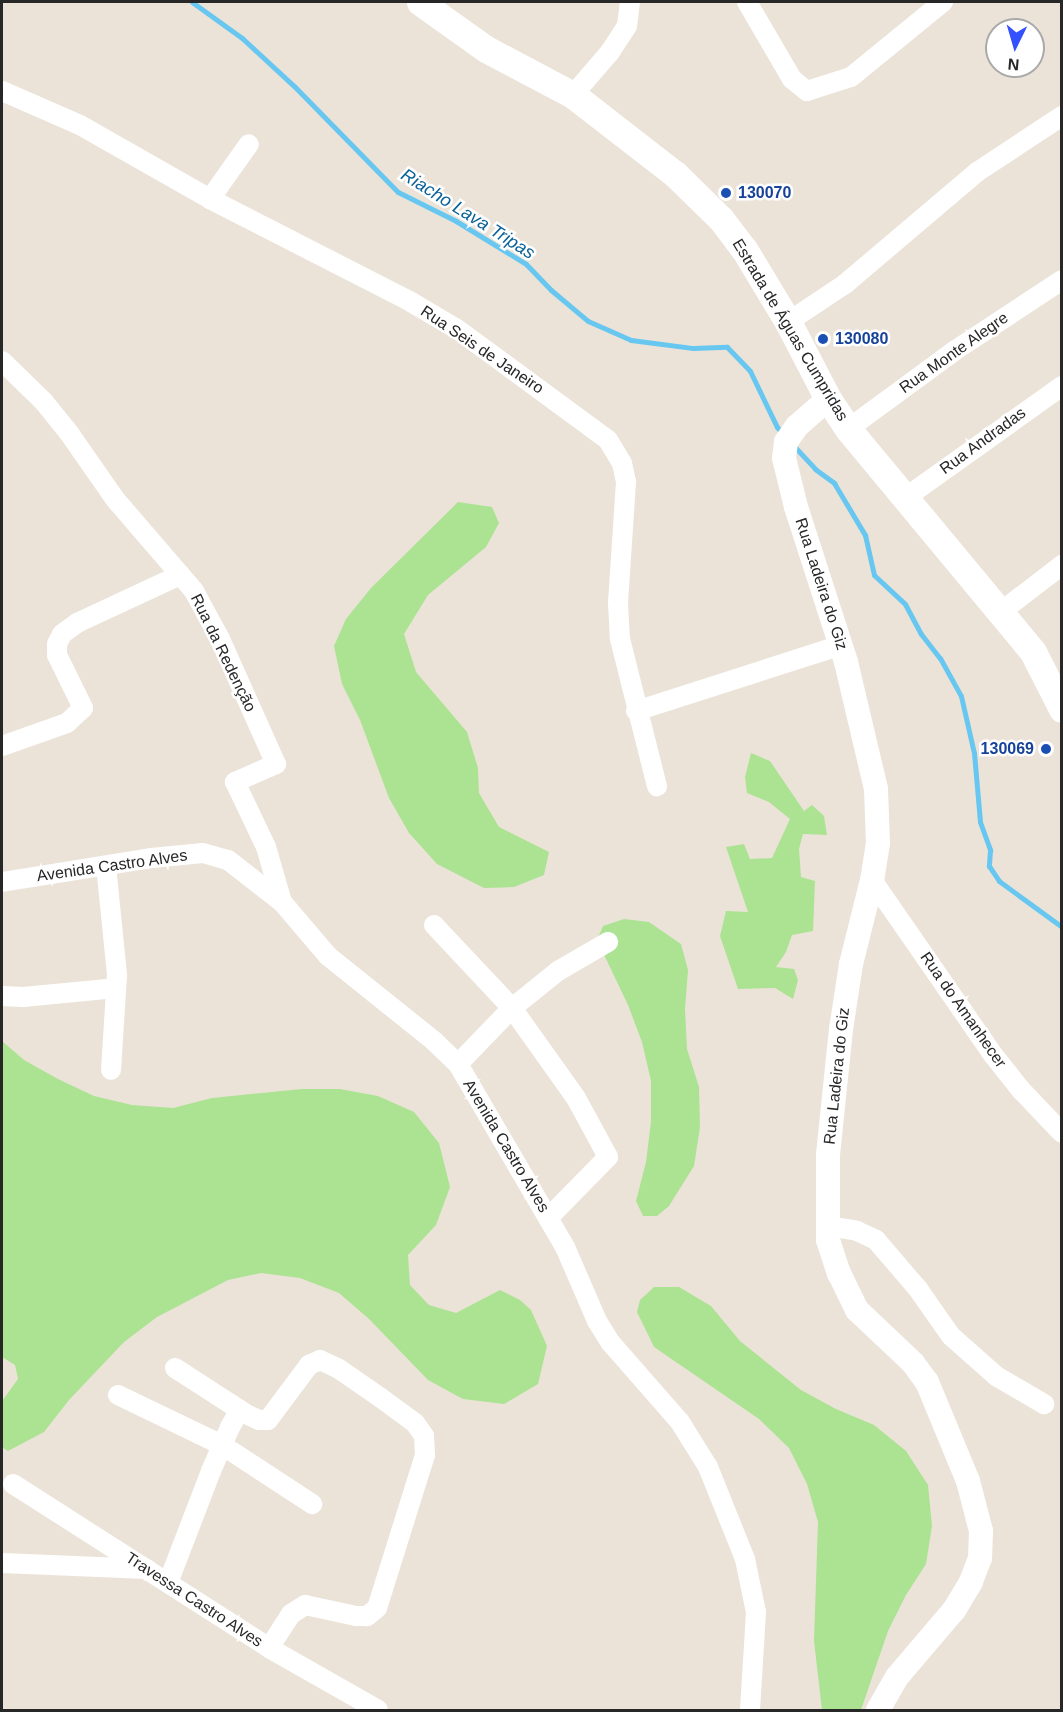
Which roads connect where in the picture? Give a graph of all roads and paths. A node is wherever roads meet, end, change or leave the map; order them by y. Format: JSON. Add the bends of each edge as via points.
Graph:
{"nodes":[{"id":1,"x":420,"y":2,"type":"edge"},
{"id":2,"x":630,"y":2,"type":"edge"},
{"id":3,"x":747,"y":2,"type":"edge"},
{"id":4,"x":943,"y":2,"type":"edge"},
{"id":5,"x":2,"y":91,"type":"edge"},
{"id":6,"x":573,"y":95,"type":"junction"},
{"id":7,"x":1062,"y":116,"type":"edge"},
{"id":8,"x":249,"y":144,"type":"dead end"},
{"id":9,"x":210,"y":199,"type":"junction"},
{"id":10,"x":1062,"y":280,"type":"edge"},
{"id":11,"x":788,"y":322,"type":"junction"},
{"id":12,"x":2,"y":361,"type":"edge"},
{"id":13,"x":1062,"y":386,"type":"edge"},
{"id":14,"x":828,"y":399,"type":"junction"},
{"id":15,"x":848,"y":429,"type":"junction"},
{"id":16,"x":904,"y":498,"type":"junction"},
{"id":17,"x":1062,"y":565,"type":"edge"},
{"id":18,"x":180,"y":575,"type":"junction"},
{"id":19,"x":1002,"y":611,"type":"junction"},
{"id":20,"x":839,"y":646,"type":"junction"},
{"id":21,"x":1062,"y":709,"type":"edge"},
{"id":22,"x":636,"y":711,"type":"junction"},
{"id":23,"x":2,"y":746,"type":"edge"},
{"id":24,"x":657,"y":786,"type":"dead end"},
{"id":25,"x":106,"y":866,"type":"junction"},
{"id":26,"x":872,"y":880,"type":"junction"},
{"id":27,"x":2,"y":882,"type":"edge"},
{"id":28,"x":282,"y":902,"type":"junction"},
{"id":29,"x":434,"y":925,"type":"dead end"},
{"id":30,"x":608,"y":942,"type":"dead end"},
{"id":31,"x":116,"y":988,"type":"junction"},
{"id":32,"x":2,"y":996,"type":"edge"},
{"id":33,"x":512,"y":1008,"type":"junction"},
{"id":34,"x":458,"y":1064,"type":"junction"},
{"id":35,"x":111,"y":1070,"type":"dead end"},
{"id":36,"x":1062,"y":1133,"type":"edge"},
{"id":37,"x":549,"y":1217,"type":"junction"},
{"id":38,"x":827,"y":1226,"type":"junction"},
{"id":39,"x":175,"y":1368,"type":"dead end"},
{"id":40,"x":118,"y":1395,"type":"dead end"},
{"id":41,"x":1044,"y":1404,"type":"dead end"},
{"id":42,"x":240,"y":1410,"type":"junction"},
{"id":43,"x":222,"y":1444,"type":"junction"},
{"id":44,"x":13,"y":1484,"type":"dead end"},
{"id":45,"x":312,"y":1504,"type":"dead end"},
{"id":46,"x":3,"y":1566,"type":"edge"},
{"id":47,"x":147,"y":1569,"type":"junction"},
{"id":48,"x":168,"y":1583,"type":"junction"},
{"id":49,"x":269,"y":1648,"type":"junction"},
{"id":50,"x":378,"y":1710,"type":"edge"},
{"id":51,"x":750,"y":1710,"type":"edge"},
{"id":52,"x":878,"y":1710,"type":"edge"}],
"edges":[{"from":1,"to":6,"type":"main road","name":"Estrada de Águas Cumpridas","via":[[486,49]]},
{"from":2,"to":6,"type":"street","via":[[627,26]]},
{"from":3,"to":4,"type":"street","via":[[792,79],[807,91],[851,77]]},
{"from":5,"to":9,"type":"street","name":"Rua Seis de Janeiro","via":[[80,125]]},
{"from":6,"to":11,"type":"main road","name":"Estrada de Águas Cumpridas","via":[[675,174],[721,219]]},
{"from":7,"to":11,"type":"street","via":[[977,172],[845,284]]},
{"from":8,"to":9,"type":"street"},
{"from":9,"to":22,"type":"street","name":"Rua Seis de Janeiro","via":[[457,329],[608,440],[622,463],[626,482],[618,603],[620,639]]},
{"from":10,"to":15,"type":"street","name":"Rua Monte Alegre","via":[[954,351]]},
{"from":11,"to":14,"type":"main road","name":"Estrada de Águas Cumpridas"},
{"from":12,"to":18,"type":"street","name":"Rua da Redenção","via":[[50,410],[115,499]]},
{"from":13,"to":16,"type":"street","name":"Rua Andradas"},
{"from":14,"to":15,"type":"main road","name":"Estrada de Águas Cumpridas"},
{"from":14,"to":20,"type":"street","name":"Rua Ladeira do Giz","via":[[792,434],[783,458]]},
{"from":15,"to":16,"type":"main road","name":"Estrada de Águas Cumpridas"},
{"from":16,"to":19,"type":"main road","name":"Estrada de Águas Cumpridas"},
{"from":17,"to":19,"type":"street"},
{"from":18,"to":23,"type":"street","via":[[77,623],[62,634],[57,655],[83,708],[67,723]]},
{"from":18,"to":28,"type":"street","name":"Rua da Redenção","via":[[194,591],[220,639],[276,764],[235,782],[266,848]]},
{"from":19,"to":21,"type":"main road","name":"Estrada de Águas Cumpridas","via":[[1033,652]]},
{"from":20,"to":22,"type":"street"},
{"from":20,"to":26,"type":"street","name":"Rua Ladeira do Giz","via":[[876,789],[878,843]]},
{"from":22,"to":24,"type":"street","name":"Rua Seis de Janeiro"},
{"from":25,"to":27,"type":"street","name":"Avenida Castro Alves"},
{"from":25,"to":28,"type":"street","name":"Avenida Castro Alves","via":[[203,853],[228,860]]},
{"from":25,"to":31,"type":"street"},
{"from":26,"to":36,"type":"street","name":"Rua do Amanhecer","via":[[994,1056]]},
{"from":26,"to":38,"type":"street","name":"Rua Ladeira do Giz","via":[[851,964],[841,1029],[828,1155]]},
{"from":28,"to":34,"type":"street","name":"Avenida Castro Alves","via":[[328,956]]},
{"from":29,"to":33,"type":"street"},
{"from":30,"to":33,"type":"street","via":[[558,971]]},
{"from":31,"to":32,"type":"street"},
{"from":31,"to":35,"type":"street"},
{"from":33,"to":34,"type":"street"},
{"from":33,"to":37,"type":"street","via":[[576,1098],[608,1157]]},
{"from":34,"to":37,"type":"street","name":"Avenida Castro Alves"},
{"from":37,"to":51,"type":"street","name":"Avenida Castro Alves","via":[[605,1335],[680,1422],[708,1467],[745,1558],[756,1612]]},
{"from":38,"to":41,"type":"street","via":[[857,1231],[876,1240],[951,1336],[996,1376]]},
{"from":38,"to":52,"type":"street","name":"Rua Ladeira do Giz","via":[[832,1254],[857,1310],[891,1340],[927,1382],[968,1481],[981,1531],[980,1557],[971,1582],[954,1610],[897,1677]]},
{"from":39,"to":42,"type":"street"},
{"from":40,"to":43,"type":"street"},
{"from":42,"to":43,"type":"street"},
{"from":42,"to":49,"type":"street","via":[[259,1420],[268,1420],[309,1365],[320,1360],[339,1369],[414,1423],[426,1442],[377,1608],[367,1616],[356,1616],[305,1605],[291,1614]]},
{"from":43,"to":45,"type":"street"},
{"from":43,"to":48,"type":"street"},
{"from":44,"to":47,"type":"street","name":"Travessa Castro Alves"},
{"from":46,"to":47,"type":"street"},
{"from":47,"to":48,"type":"street","name":"Travessa Castro Alves"},
{"from":48,"to":49,"type":"street","name":"Travessa Castro Alves"},
{"from":49,"to":50,"type":"street","name":"Travessa Castro Alves"}]}
